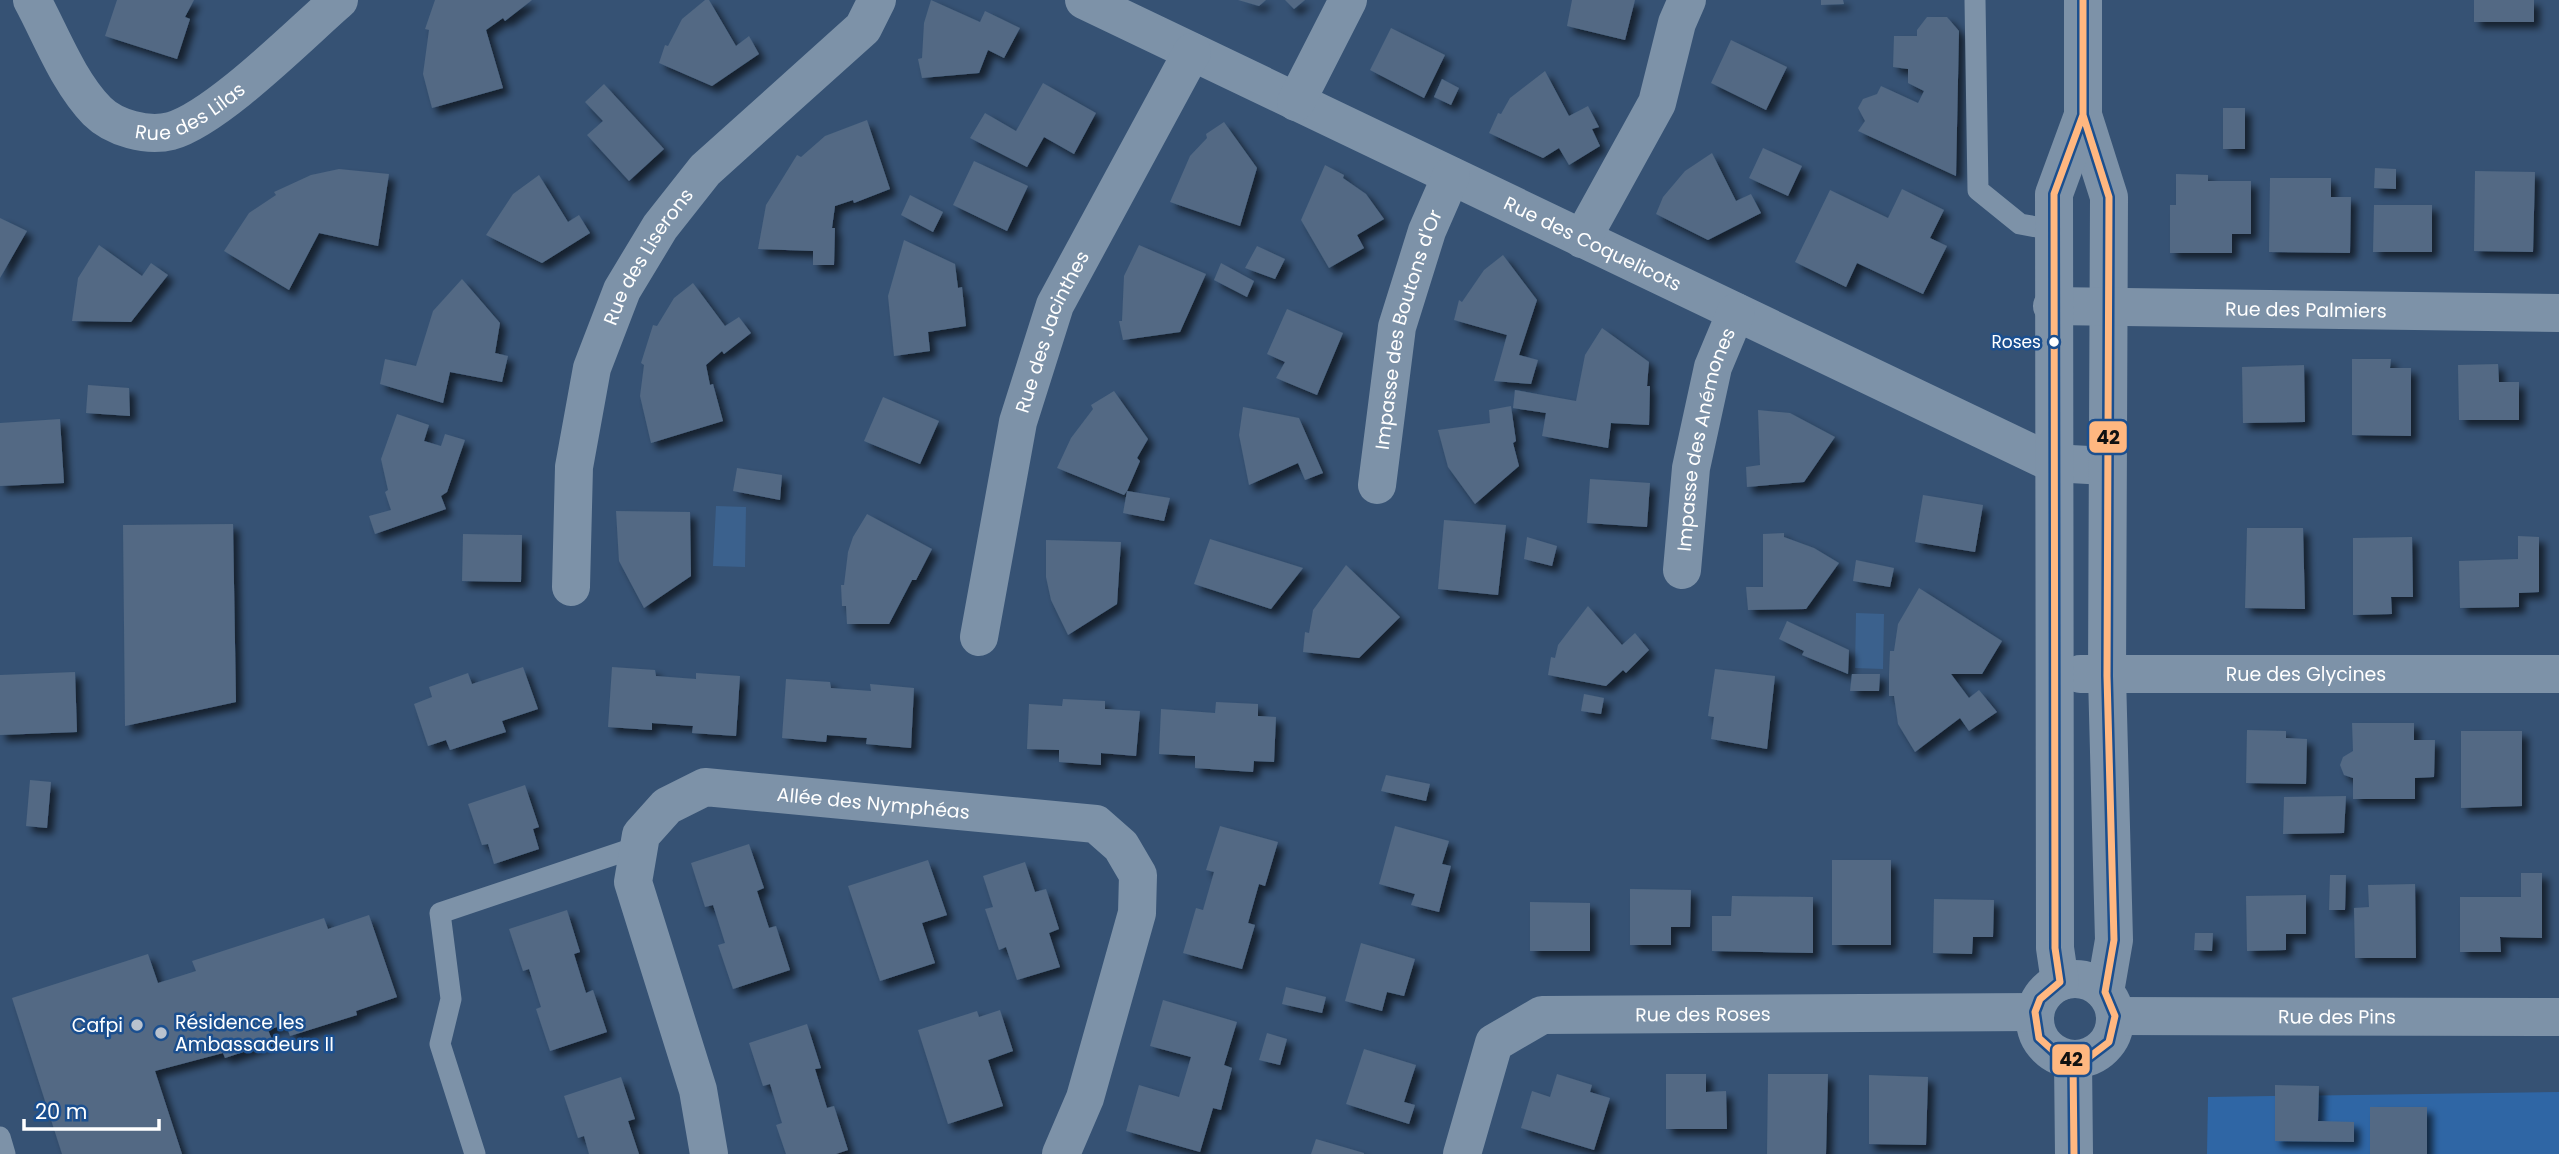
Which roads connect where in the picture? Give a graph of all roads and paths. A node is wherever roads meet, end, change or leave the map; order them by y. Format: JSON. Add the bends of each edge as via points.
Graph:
{"nodes":[{"id":1,"x":32,"y":0,"type":"edge"},
{"id":2,"x":340,"y":0,"type":"edge"},
{"id":3,"x":877,"y":0,"type":"edge"},
{"id":4,"x":1084,"y":0,"type":"edge"},
{"id":5,"x":1348,"y":0,"type":"edge"},
{"id":6,"x":1687,"y":0,"type":"edge"},
{"id":7,"x":1975,"y":0,"type":"edge"},
{"id":8,"x":2083,"y":0,"type":"edge"},
{"id":9,"x":1192,"y":52,"type":"junction"},
{"id":10,"x":1296,"y":102,"type":"junction"},
{"id":11,"x":2083,"y":115,"type":"junction"},
{"id":12,"x":1451,"y":176,"type":"junction"},
{"id":13,"x":2053,"y":230,"type":"junction"},
{"id":14,"x":1582,"y":239,"type":"junction"},
{"id":15,"x":2052,"y":306,"type":"junction"},
{"id":16,"x":2108,"y":307,"type":"junction"},
{"id":17,"x":1735,"y":312,"type":"junction"},
{"id":18,"x":2559,"y":313,"type":"edge"},
{"id":19,"x":2052,"y":463,"type":"junction"},
{"id":20,"x":2107,"y":466,"type":"junction"},
{"id":21,"x":1377,"y":485,"type":"dead end"},
{"id":22,"x":1682,"y":570,"type":"dead end"},
{"id":23,"x":571,"y":587,"type":"dead end"},
{"id":24,"x":979,"y":637,"type":"dead end"},
{"id":25,"x":2054,"y":673,"type":"junction"},
{"id":26,"x":2559,"y":674,"type":"edge"},
{"id":27,"x":2107,"y":676,"type":"junction"},
{"id":28,"x":639,"y":846,"type":"junction"},
{"id":29,"x":2060,"y":982,"type":"junction"},
{"id":30,"x":2110,"y":1004,"type":"junction"},
{"id":31,"x":2035,"y":1012,"type":"junction"},
{"id":32,"x":2559,"y":1017,"type":"edge"},
{"id":33,"x":2073,"y":1060,"type":"junction"},
{"id":34,"x":0,"y":1136,"type":"edge"},
{"id":35,"x":5,"y":1154,"type":"edge"},
{"id":36,"x":475,"y":1154,"type":"edge"},
{"id":37,"x":709,"y":1154,"type":"edge"},
{"id":38,"x":1061,"y":1154,"type":"edge"},
{"id":39,"x":1462,"y":1154,"type":"edge"},
{"id":40,"x":2074,"y":1154,"type":"edge"}],
"edges":[{"from":1,"to":2,"type":"street","name":"Rue des Lilas","via":[[80,90],[99,113],[130,131],[169,131],[202,117]]},
{"from":3,"to":23,"type":"street","name":"Rue des Liserons","via":[[863,29],[705,170],[660,227],[622,290],[592,368],[574,467]]},
{"from":4,"to":9,"type":"street","name":"Rue des Coquelicots"},
{"from":5,"to":10,"type":"street"},
{"from":6,"to":14,"type":"street","via":[[1657,103]]},
{"from":7,"to":13,"type":"lane","via":[[1978,190],[2020,224]]},
{"from":8,"to":11,"type":"street"},
{"from":9,"to":10,"type":"street","name":"Rue des Coquelicots"},
{"from":9,"to":24,"type":"street","name":"Rue des Jacinthes","via":[[1055,305],[1018,422]]},
{"from":10,"to":12,"type":"street","name":"Rue des Coquelicots"},
{"from":11,"to":13,"type":"street","via":[[2053,194]]},
{"from":11,"to":16,"type":"street","via":[[2109,197]]},
{"from":12,"to":14,"type":"street","name":"Rue des Coquelicots"},
{"from":12,"to":21,"type":"street","name":"Impasse des Boutons d'Or","via":[[1427,231],[1398,327]]},
{"from":13,"to":15,"type":"street"},
{"from":14,"to":17,"type":"street","name":"Rue des Coquelicots"},
{"from":15,"to":16,"type":"street","name":"Rue des Palmiers"},
{"from":15,"to":19,"type":"street"},
{"from":16,"to":18,"type":"street","name":"Rue des Palmiers"},
{"from":16,"to":20,"type":"street"},
{"from":17,"to":19,"type":"street","name":"Rue des Coquelicots"},
{"from":17,"to":22,"type":"street","name":"Impasse des Anémones","via":[[1713,367],[1691,468]]},
{"from":19,"to":20,"type":"street","name":"Rue des Coquelicots"},
{"from":19,"to":25,"type":"street"},
{"from":20,"to":27,"type":"street"},
{"from":25,"to":27,"type":"street","name":"Rue des Glycines"},
{"from":25,"to":29,"type":"street","via":[[2055,948]]},
{"from":26,"to":27,"type":"street","name":"Rue des Glycines"},
{"from":27,"to":30,"type":"street","via":[[2114,940]]},
{"from":28,"to":36,"type":"lane","via":[[440,913],[451,999],[440,1044]]},
{"from":28,"to":37,"type":"street","name":"Allée des Nymphéas","via":[[633,882],[698,1090]]},
{"from":28,"to":38,"type":"street","name":"Allée des Nymphéas","via":[[641,835],[667,806],[705,787],[1096,824],[1121,846],[1138,875],[1137,913],[1085,1098]]},
{"from":29,"to":30,"type":"street","via":[[2077,979],[2092,983]]},
{"from":29,"to":31,"type":"street","via":[[2040,999]]},
{"from":30,"to":32,"type":"street","name":"Rue des Pins"},
{"from":30,"to":33,"type":"street","via":[[2109,1042],[2088,1058]]},
{"from":31,"to":33,"type":"street","via":[[2035,1025],[2048,1049]]},
{"from":31,"to":39,"type":"street","name":"Rue des Roses","via":[[1542,1015],[1494,1043]]},
{"from":33,"to":40,"type":"street"},
{"from":34,"to":35,"type":"lane"}]}
